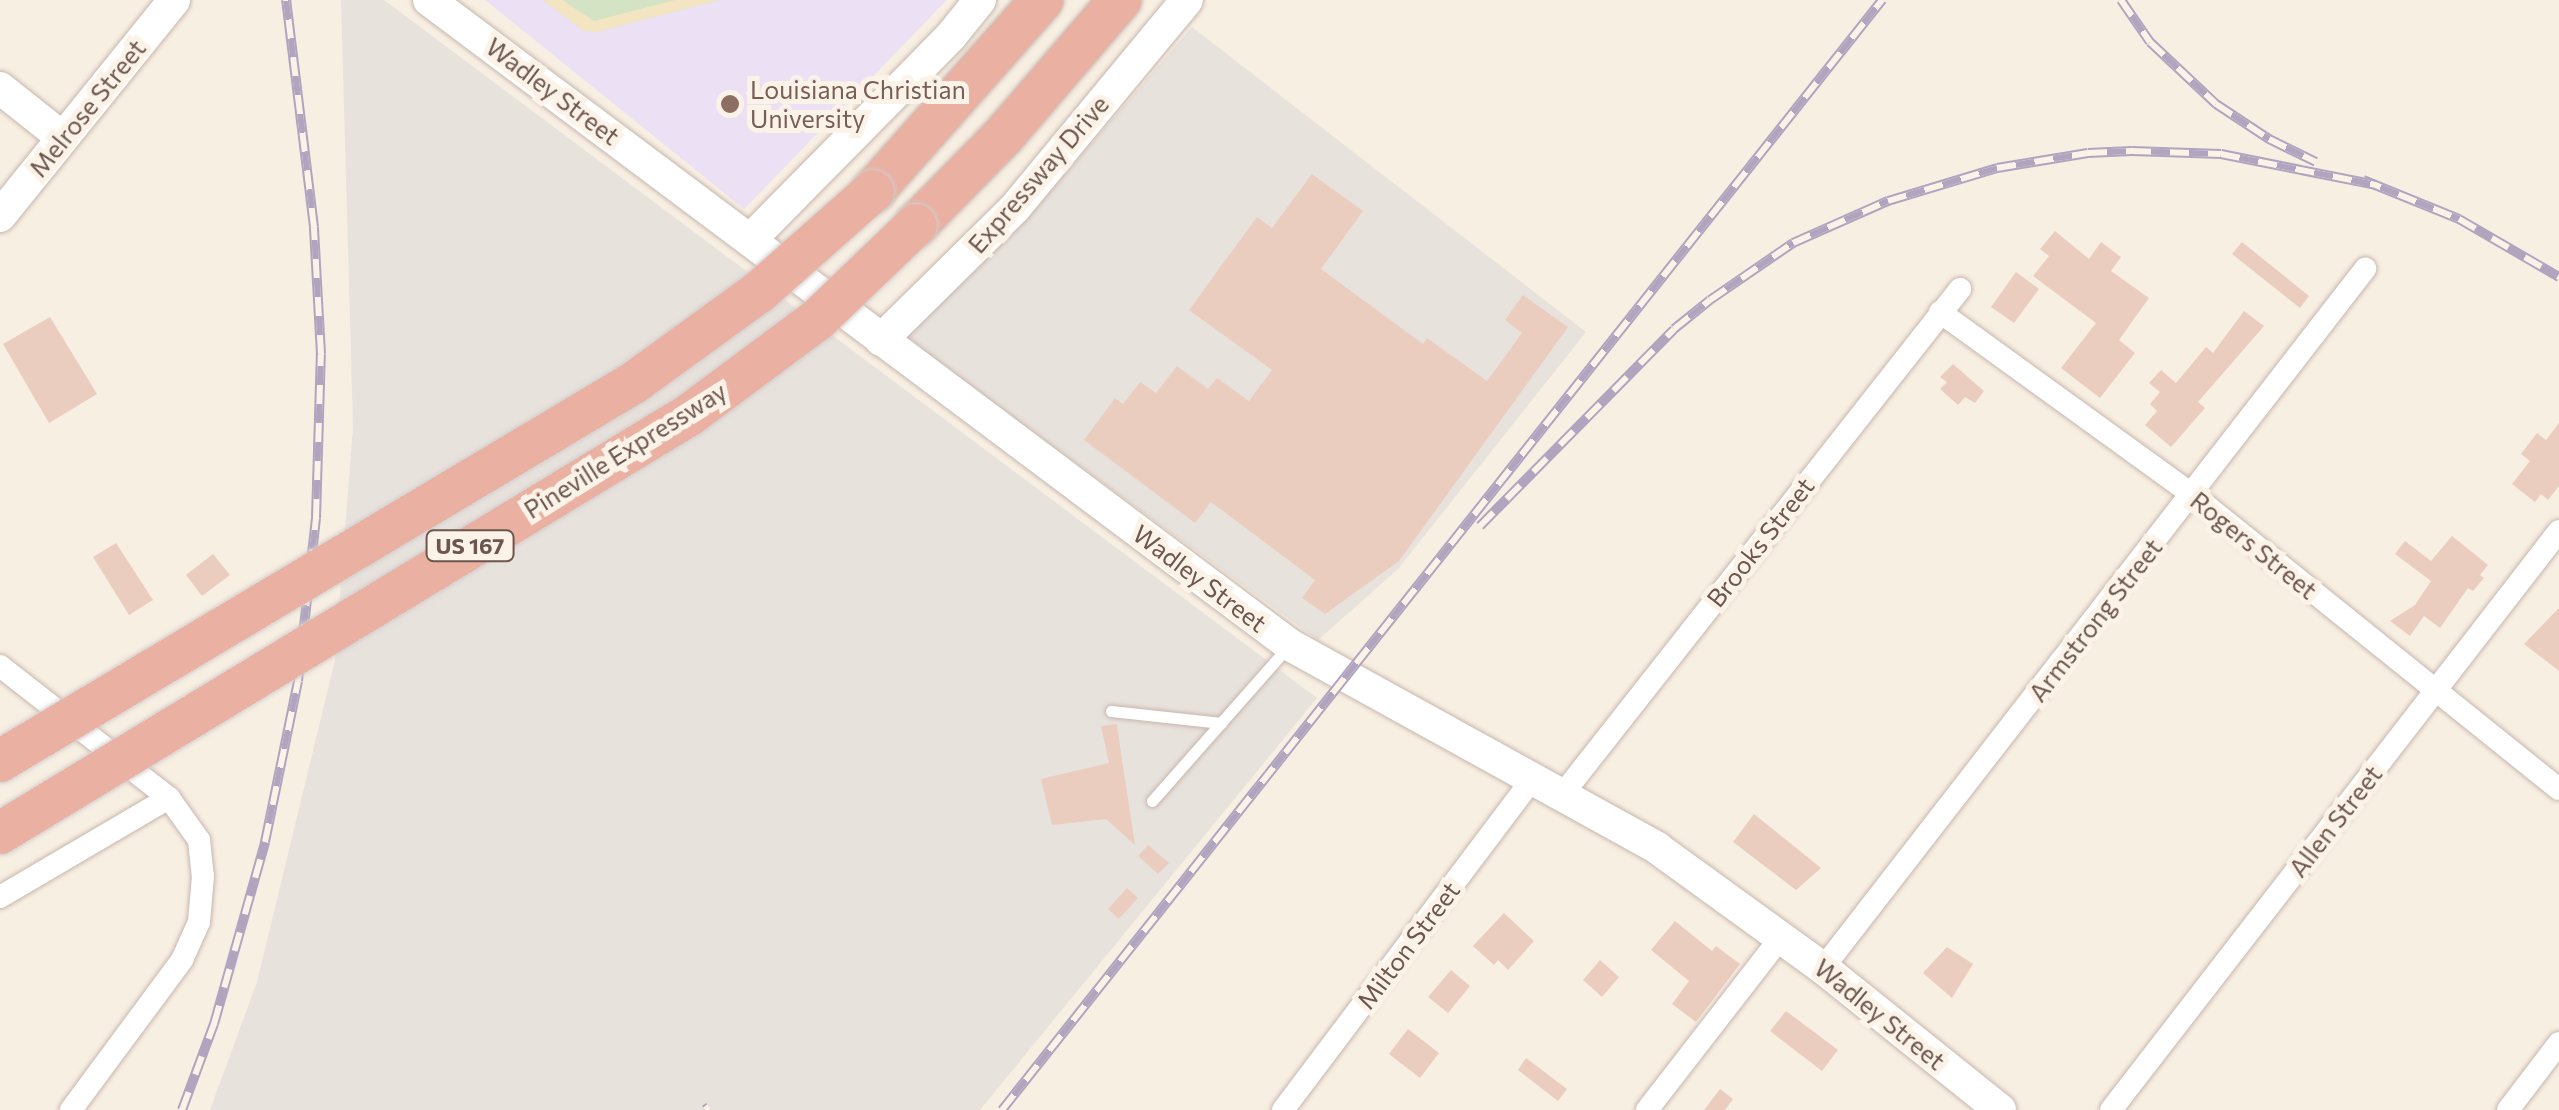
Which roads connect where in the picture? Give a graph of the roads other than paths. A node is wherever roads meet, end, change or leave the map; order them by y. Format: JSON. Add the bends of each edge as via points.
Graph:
{"nodes":[{"id":1,"x":174,"y":0,"type":"edge"},
{"id":2,"x":430,"y":0,"type":"edge"},
{"id":3,"x":980,"y":0,"type":"edge"},
{"id":4,"x":1042,"y":0,"type":"edge"},
{"id":5,"x":1120,"y":0,"type":"edge"},
{"id":6,"x":1186,"y":0,"type":"edge"},
{"id":7,"x":0,"y":88,"type":"edge"},
{"id":8,"x":63,"y":138,"type":"junction"},
{"id":9,"x":0,"y":216,"type":"edge"},
{"id":10,"x":751,"y":238,"type":"junction"},
{"id":11,"x":2365,"y":270,"type":"dead end"},
{"id":12,"x":1960,"y":289,"type":"dead end"},
{"id":13,"x":1940,"y":312,"type":"junction"},
{"id":14,"x":881,"y":340,"type":"junction"},
{"id":15,"x":2193,"y":494,"type":"junction"},
{"id":16,"x":2559,"y":531,"type":"edge"},
{"id":17,"x":1290,"y":645,"type":"junction"},
{"id":18,"x":1,"y":667,"type":"edge"},
{"id":19,"x":2435,"y":692,"type":"junction"},
{"id":20,"x":1111,"y":710,"type":"dead end"},
{"id":21,"x":1221,"y":723,"type":"junction"},
{"id":22,"x":0,"y":761,"type":"edge"},
{"id":23,"x":1532,"y":780,"type":"junction"},
{"id":24,"x":2559,"y":789,"type":"edge"},
{"id":25,"x":1562,"y":795,"type":"junction"},
{"id":26,"x":169,"y":798,"type":"junction"},
{"id":27,"x":1152,"y":801,"type":"dead end"},
{"id":28,"x":0,"y":833,"type":"edge"},
{"id":29,"x":0,"y":897,"type":"edge"},
{"id":30,"x":1781,"y":937,"type":"junction"},
{"id":31,"x":1823,"y":968,"type":"junction"},
{"id":32,"x":2559,"y":1043,"type":"edge"},
{"id":33,"x":1313,"y":1071,"type":"junction"},
{"id":34,"x":71,"y":1110,"type":"edge"},
{"id":35,"x":1282,"y":1110,"type":"edge"},
{"id":36,"x":1309,"y":1110,"type":"edge"},
{"id":37,"x":1647,"y":1110,"type":"edge"},
{"id":38,"x":2000,"y":1110,"type":"edge"},
{"id":39,"x":2111,"y":1110,"type":"edge"},
{"id":40,"x":2508,"y":1110,"type":"edge"}],
"edges":[{"from":1,"to":8,"type":"main road","name":"Melrose Street"},
{"from":2,"to":10,"type":"main road","name":"Wadley Street"},
{"from":3,"to":10,"type":"main road"},
{"from":4,"to":22,"type":"highway","number":"US 167","bridge":true,"via":[[873,191],[759,292],[635,382]]},
{"from":5,"to":28,"type":"highway","name":"Pineville Expressway","number":"US 167","bridge":true,"via":[[1006,134],[817,320],[688,415]]},
{"from":6,"to":14,"type":"main road","name":"Expressway Drive","via":[[1014,209]]},
{"from":7,"to":8,"type":"main road"},
{"from":8,"to":9,"type":"main road","name":"Melrose Street"},
{"from":10,"to":14,"type":"main road","name":"Wadley Street"},
{"from":11,"to":15,"type":"street","name":"Armstrong Street"},
{"from":12,"to":13,"type":"street","name":"Brooks Street"},
{"from":13,"to":15,"type":"street","name":"Rogers Street"},
{"from":13,"to":25,"type":"street","name":"Brooks Street"},
{"from":14,"to":17,"type":"main road","name":"Wadley Street"},
{"from":15,"to":19,"type":"street","name":"Rogers Street"},
{"from":15,"to":31,"type":"street","name":"Armstrong Street"},
{"from":16,"to":19,"type":"street","name":"Allen Street"},
{"from":17,"to":21,"type":"lane"},
{"from":17,"to":23,"type":"main road","name":"Wadley Street"},
{"from":18,"to":26,"type":"street"},
{"from":19,"to":24,"type":"street","name":"Rogers Street"},
{"from":19,"to":39,"type":"street","name":"Allen Street"},
{"from":20,"to":21,"type":"lane"},
{"from":21,"to":27,"type":"lane"},
{"from":23,"to":25,"type":"main road","name":"Wadley Street"},
{"from":23,"to":33,"type":"street","name":"Milton Street"},
{"from":25,"to":30,"type":"main road","name":"Wadley Street","via":[[1657,848]]},
{"from":26,"to":29,"type":"street"},
{"from":26,"to":34,"type":"street","via":[[199,840],[199,922],[182,960]]},
{"from":30,"to":31,"type":"main road","name":"Wadley Street"},
{"from":30,"to":37,"type":"street"},
{"from":31,"to":38,"type":"main road","name":"Wadley Street"},
{"from":32,"to":40,"type":"street"},
{"from":33,"to":35,"type":"street","name":"Milton Street"},
{"from":33,"to":36,"type":"street"}]}
